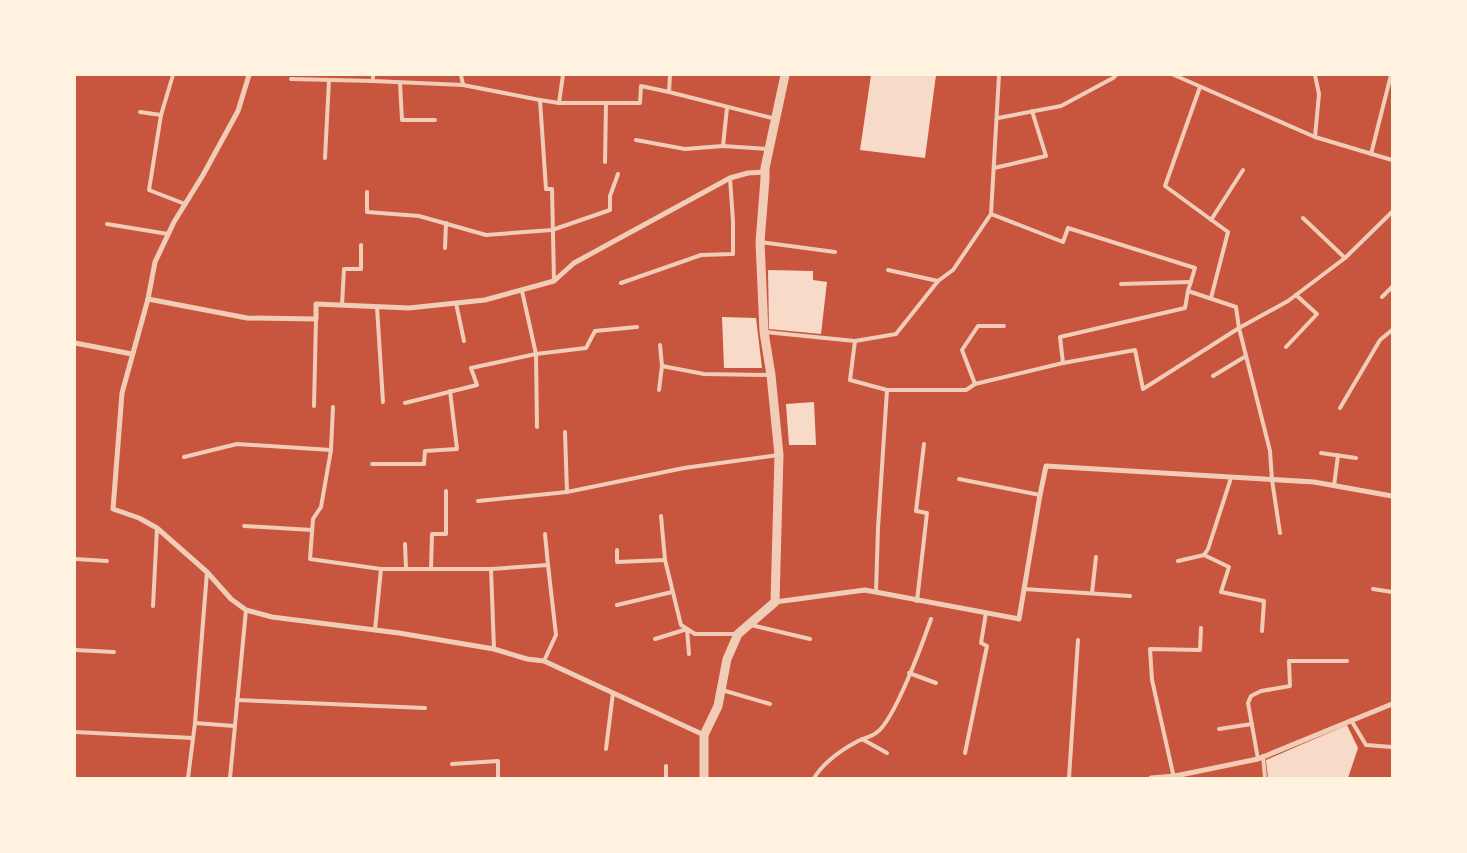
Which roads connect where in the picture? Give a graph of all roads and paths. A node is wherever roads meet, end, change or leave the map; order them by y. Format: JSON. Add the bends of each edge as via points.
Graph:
{"nodes":[{"id":1,"x":173,"y":75,"type":"edge"},
{"id":2,"x":249,"y":75,"type":"edge"},
{"id":3,"x":373,"y":75,"type":"edge"},
{"id":4,"x":462,"y":75,"type":"edge"},
{"id":5,"x":563,"y":75,"type":"edge"},
{"id":6,"x":670,"y":75,"type":"edge"},
{"id":7,"x":785,"y":75,"type":"edge"},
{"id":8,"x":999,"y":75,"type":"edge"},
{"id":9,"x":1116,"y":75,"type":"edge"},
{"id":10,"x":1174,"y":75,"type":"edge"},
{"id":11,"x":1316,"y":75,"type":"edge"},
{"id":12,"x":1391,"y":75,"type":"edge"},
{"id":13,"x":291,"y":79,"type":"dead end"},
{"id":14,"x":329,"y":80,"type":"junction"},
{"id":15,"x":373,"y":81,"type":"junction"},
{"id":16,"x":400,"y":83,"type":"junction"},
{"id":17,"x":463,"y":85,"type":"junction"},
{"id":18,"x":1200,"y":87,"type":"junction"},
{"id":19,"x":669,"y":92,"type":"junction"},
{"id":20,"x":540,"y":100,"type":"junction"},
{"id":21,"x":559,"y":103,"type":"junction"},
{"id":22,"x":606,"y":103,"type":"junction"},
{"id":23,"x":728,"y":108,"type":"junction"},
{"id":24,"x":1032,"y":111,"type":"junction"},
{"id":25,"x":140,"y":112,"type":"dead end"},
{"id":26,"x":161,"y":115,"type":"junction"},
{"id":27,"x":998,"y":118,"type":"junction"},
{"id":28,"x":776,"y":119,"type":"junction"},
{"id":29,"x":435,"y":120,"type":"dead end"},
{"id":30,"x":1314,"y":137,"type":"junction"},
{"id":31,"x":636,"y":140,"type":"dead end"},
{"id":32,"x":723,"y":146,"type":"junction"},
{"id":33,"x":769,"y":149,"type":"junction"},
{"id":34,"x":1371,"y":154,"type":"junction"},
{"id":35,"x":324,"y":158,"type":"dead end"},
{"id":36,"x":1392,"y":160,"type":"edge"},
{"id":37,"x":605,"y":162,"type":"dead end"},
{"id":38,"x":994,"y":168,"type":"junction"},
{"id":39,"x":1243,"y":170,"type":"dead end"},
{"id":40,"x":765,"y":172,"type":"junction"},
{"id":41,"x":618,"y":174,"type":"dead end"},
{"id":42,"x":730,"y":178,"type":"junction"},
{"id":43,"x":367,"y":192,"type":"dead end"},
{"id":44,"x":185,"y":204,"type":"junction"},
{"id":45,"x":1392,"y":212,"type":"edge"},
{"id":46,"x":991,"y":214,"type":"junction"},
{"id":47,"x":1303,"y":218,"type":"dead end"},
{"id":48,"x":1211,"y":220,"type":"junction"},
{"id":49,"x":107,"y":224,"type":"dead end"},
{"id":50,"x":446,"y":224,"type":"junction"},
{"id":51,"x":552,"y":230,"type":"junction"},
{"id":52,"x":168,"y":234,"type":"junction"},
{"id":53,"x":760,"y":242,"type":"junction"},
{"id":54,"x":361,"y":245,"type":"dead end"},
{"id":55,"x":445,"y":248,"type":"dead end"},
{"id":56,"x":835,"y":252,"type":"dead end"},
{"id":57,"x":1345,"y":258,"type":"junction"},
{"id":58,"x":888,"y":270,"type":"dead end"},
{"id":59,"x":554,"y":281,"type":"junction"},
{"id":60,"x":938,"y":281,"type":"junction"},
{"id":61,"x":1191,"y":282,"type":"junction"},
{"id":62,"x":621,"y":283,"type":"dead end"},
{"id":63,"x":1121,"y":284,"type":"dead end"},
{"id":64,"x":1392,"y":287,"type":"edge"},
{"id":65,"x":522,"y":291,"type":"junction"},
{"id":66,"x":1188,"y":291,"type":"junction"},
{"id":67,"x":1296,"y":295,"type":"junction"},
{"id":68,"x":1382,"y":297,"type":"dead end"},
{"id":69,"x":1211,"y":298,"type":"junction"},
{"id":70,"x":148,"y":299,"type":"junction"},
{"id":71,"x":456,"y":303,"type":"junction"},
{"id":72,"x":342,"y":305,"type":"junction"},
{"id":73,"x":377,"y":306,"type":"junction"},
{"id":74,"x":316,"y":319,"type":"junction"},
{"id":75,"x":1004,"y":326,"type":"dead end"},
{"id":76,"x":637,"y":327,"type":"dead end"},
{"id":77,"x":1239,"y":328,"type":"junction"},
{"id":78,"x":1392,"y":330,"type":"edge"},
{"id":79,"x":764,"y":332,"type":"junction"},
{"id":80,"x":464,"y":341,"type":"dead end"},
{"id":81,"x":854,"y":341,"type":"junction"},
{"id":82,"x":75,"y":343,"type":"edge"},
{"id":83,"x":660,"y":345,"type":"dead end"},
{"id":84,"x":1286,"y":346,"type":"dead end"},
{"id":85,"x":132,"y":354,"type":"junction"},
{"id":86,"x":536,"y":354,"type":"junction"},
{"id":87,"x":1246,"y":356,"type":"junction"},
{"id":88,"x":1063,"y":363,"type":"junction"},
{"id":89,"x":662,"y":366,"type":"junction"},
{"id":90,"x":771,"y":375,"type":"junction"},
{"id":91,"x":1213,"y":376,"type":"dead end"},
{"id":92,"x":975,"y":384,"type":"junction"},
{"id":93,"x":659,"y":390,"type":"dead end"},
{"id":94,"x":887,"y":390,"type":"junction"},
{"id":95,"x":450,"y":391,"type":"junction"},
{"id":96,"x":383,"y":402,"type":"dead end"},
{"id":97,"x":405,"y":403,"type":"dead end"},
{"id":98,"x":314,"y":406,"type":"dead end"},
{"id":99,"x":333,"y":407,"type":"dead end"},
{"id":100,"x":1340,"y":408,"type":"dead end"},
{"id":101,"x":537,"y":427,"type":"dead end"},
{"id":102,"x":565,"y":432,"type":"dead end"},
{"id":103,"x":924,"y":444,"type":"dead end"},
{"id":104,"x":331,"y":450,"type":"junction"},
{"id":105,"x":1322,"y":453,"type":"dead end"},
{"id":106,"x":779,"y":454,"type":"junction"},
{"id":107,"x":1338,"y":455,"type":"junction"},
{"id":108,"x":184,"y":457,"type":"dead end"},
{"id":109,"x":1356,"y":458,"type":"dead end"},
{"id":110,"x":372,"y":464,"type":"dead end"},
{"id":111,"x":1230,"y":478,"type":"junction"},
{"id":112,"x":959,"y":479,"type":"dead end"},
{"id":113,"x":1272,"y":480,"type":"junction"},
{"id":114,"x":1334,"y":486,"type":"junction"},
{"id":115,"x":446,"y":491,"type":"dead end"},
{"id":116,"x":567,"y":492,"type":"junction"},
{"id":117,"x":1040,"y":495,"type":"junction"},
{"id":118,"x":1392,"y":496,"type":"edge"},
{"id":119,"x":478,"y":501,"type":"dead end"},
{"id":120,"x":661,"y":516,"type":"dead end"},
{"id":121,"x":244,"y":526,"type":"dead end"},
{"id":122,"x":157,"y":528,"type":"junction"},
{"id":123,"x":312,"y":530,"type":"junction"},
{"id":124,"x":1280,"y":533,"type":"dead end"},
{"id":125,"x":545,"y":534,"type":"dead end"},
{"id":126,"x":405,"y":544,"type":"dead end"},
{"id":127,"x":617,"y":550,"type":"dead end"},
{"id":128,"x":1204,"y":555,"type":"junction"},
{"id":129,"x":1096,"y":557,"type":"dead end"},
{"id":130,"x":75,"y":559,"type":"edge"},
{"id":131,"x":665,"y":560,"type":"junction"},
{"id":132,"x":107,"y":561,"type":"dead end"},
{"id":133,"x":1178,"y":561,"type":"dead end"},
{"id":134,"x":548,"y":565,"type":"junction"},
{"id":135,"x":380,"y":568,"type":"junction"},
{"id":136,"x":406,"y":568,"type":"junction"},
{"id":137,"x":431,"y":568,"type":"junction"},
{"id":138,"x":491,"y":568,"type":"junction"},
{"id":139,"x":207,"y":572,"type":"junction"},
{"id":140,"x":1024,"y":589,"type":"junction"},
{"id":141,"x":1373,"y":589,"type":"dead end"},
{"id":142,"x":672,"y":592,"type":"junction"},
{"id":143,"x":876,"y":592,"type":"junction"},
{"id":144,"x":1392,"y":592,"type":"edge"},
{"id":145,"x":1092,"y":593,"type":"junction"},
{"id":146,"x":1130,"y":596,"type":"dead end"},
{"id":147,"x":917,"y":601,"type":"junction"},
{"id":148,"x":775,"y":602,"type":"junction"},
{"id":149,"x":617,"y":605,"type":"dead end"},
{"id":150,"x":153,"y":606,"type":"dead end"},
{"id":151,"x":246,"y":610,"type":"junction"},
{"id":152,"x":986,"y":613,"type":"junction"},
{"id":153,"x":931,"y":619,"type":"dead end"},
{"id":154,"x":748,"y":625,"type":"junction"},
{"id":155,"x":1201,"y":628,"type":"dead end"},
{"id":156,"x":687,"y":629,"type":"junction"},
{"id":157,"x":375,"y":630,"type":"junction"},
{"id":158,"x":1262,"y":631,"type":"dead end"},
{"id":159,"x":738,"y":634,"type":"junction"},
{"id":160,"x":655,"y":639,"type":"dead end"},
{"id":161,"x":810,"y":639,"type":"dead end"},
{"id":162,"x":1078,"y":640,"type":"dead end"},
{"id":163,"x":494,"y":648,"type":"junction"},
{"id":164,"x":75,"y":650,"type":"edge"},
{"id":165,"x":114,"y":652,"type":"dead end"},
{"id":166,"x":689,"y":654,"type":"dead end"},
{"id":167,"x":544,"y":661,"type":"junction"},
{"id":168,"x":1347,"y":661,"type":"dead end"},
{"id":169,"x":909,"y":673,"type":"junction"},
{"id":170,"x":936,"y":682,"type":"dead end"},
{"id":171,"x":720,"y":689,"type":"junction"},
{"id":172,"x":613,"y":693,"type":"junction"},
{"id":173,"x":237,"y":700,"type":"junction"},
{"id":174,"x":770,"y":704,"type":"dead end"},
{"id":175,"x":1392,"y":704,"type":"edge"},
{"id":176,"x":425,"y":708,"type":"dead end"},
{"id":177,"x":1351,"y":720,"type":"junction"},
{"id":178,"x":195,"y":723,"type":"junction"},
{"id":179,"x":1252,"y":724,"type":"junction"},
{"id":180,"x":234,"y":726,"type":"junction"},
{"id":181,"x":1220,"y":729,"type":"dead end"},
{"id":182,"x":75,"y":732,"type":"edge"},
{"id":183,"x":704,"y":736,"type":"junction"},
{"id":184,"x":193,"y":738,"type":"junction"},
{"id":185,"x":862,"y":739,"type":"junction"},
{"id":186,"x":1392,"y":747,"type":"edge"},
{"id":187,"x":606,"y":749,"type":"dead end"},
{"id":188,"x":886,"y":753,"type":"dead end"},
{"id":189,"x":965,"y":753,"type":"dead end"},
{"id":190,"x":1260,"y":757,"type":"junction"},
{"id":191,"x":452,"y":764,"type":"dead end"},
{"id":192,"x":666,"y":766,"type":"dead end"},
{"id":193,"x":1174,"y":777,"type":"edge"},
{"id":194,"x":188,"y":778,"type":"edge"},
{"id":195,"x":230,"y":778,"type":"edge"},
{"id":196,"x":498,"y":778,"type":"edge"},
{"id":197,"x":666,"y":778,"type":"edge"},
{"id":198,"x":704,"y":778,"type":"edge"},
{"id":199,"x":814,"y":778,"type":"edge"},
{"id":200,"x":1069,"y":778,"type":"edge"},
{"id":201,"x":1151,"y":778,"type":"edge"},
{"id":202,"x":1265,"y":778,"type":"edge"}],
"edges":[{"from":1,"to":26,"type":"lane"},
{"from":2,"to":44,"type":"street","via":[[238,111]]},
{"from":3,"to":15,"type":"lane"},
{"from":4,"to":17,"type":"lane"},
{"from":5,"to":21,"type":"lane"},
{"from":6,"to":19,"type":"lane"},
{"from":7,"to":28,"type":"street"},
{"from":8,"to":27,"type":"lane"},
{"from":9,"to":24,"type":"lane","via":[[1061,106]]},
{"from":10,"to":18,"type":"lane"},
{"from":11,"to":30,"type":"lane","via":[[1318,94]]},
{"from":12,"to":34,"type":"lane"},
{"from":13,"to":14,"type":"lane"},
{"from":14,"to":15,"type":"lane"},
{"from":14,"to":35,"type":"lane"},
{"from":15,"to":16,"type":"lane"},
{"from":16,"to":17,"type":"lane"},
{"from":16,"to":29,"type":"lane","via":[[402,120]]},
{"from":17,"to":20,"type":"lane"},
{"from":18,"to":30,"type":"lane"},
{"from":18,"to":48,"type":"lane","via":[[1165,186]]},
{"from":19,"to":22,"type":"lane","via":[[641,86],[640,103]]},
{"from":19,"to":23,"type":"lane"},
{"from":20,"to":21,"type":"lane"},
{"from":20,"to":51,"type":"lane","via":[[546,189],[552,189]]},
{"from":21,"to":22,"type":"lane"},
{"from":22,"to":37,"type":"lane"},
{"from":23,"to":28,"type":"lane"},
{"from":23,"to":32,"type":"lane"},
{"from":24,"to":27,"type":"lane"},
{"from":24,"to":38,"type":"lane","via":[[1046,156]]},
{"from":25,"to":26,"type":"lane"},
{"from":26,"to":44,"type":"lane","via":[[149,190]]},
{"from":27,"to":38,"type":"lane"},
{"from":28,"to":33,"type":"street"},
{"from":30,"to":34,"type":"lane"},
{"from":31,"to":32,"type":"lane","via":[[685,149]]},
{"from":32,"to":33,"type":"lane"},
{"from":33,"to":40,"type":"street"},
{"from":34,"to":36,"type":"lane"},
{"from":38,"to":46,"type":"lane"},
{"from":39,"to":48,"type":"lane"},
{"from":40,"to":42,"type":"street"},
{"from":40,"to":53,"type":"street"},
{"from":41,"to":51,"type":"lane","via":[[610,196],[610,210]]},
{"from":42,"to":59,"type":"street","via":[[574,263]]},
{"from":42,"to":62,"type":"lane","via":[[733,254],[701,255]]},
{"from":43,"to":50,"type":"lane","via":[[367,212],[419,216]]},
{"from":44,"to":52,"type":"street"},
{"from":45,"to":57,"type":"lane"},
{"from":46,"to":60,"type":"lane","via":[[953,270]]},
{"from":46,"to":61,"type":"lane","via":[[1063,242],[1068,228],[1195,268]]},
{"from":47,"to":57,"type":"lane"},
{"from":48,"to":69,"type":"lane","via":[[1228,232]]},
{"from":49,"to":52,"type":"lane"},
{"from":50,"to":51,"type":"lane","via":[[486,235]]},
{"from":50,"to":55,"type":"lane"},
{"from":51,"to":59,"type":"lane"},
{"from":52,"to":70,"type":"street","via":[[156,262]]},
{"from":53,"to":56,"type":"lane"},
{"from":53,"to":79,"type":"street"},
{"from":54,"to":72,"type":"lane","via":[[361,269],[344,269]]},
{"from":57,"to":67,"type":"lane"},
{"from":58,"to":60,"type":"lane"},
{"from":59,"to":65,"type":"street"},
{"from":60,"to":81,"type":"lane","via":[[896,334]]},
{"from":61,"to":63,"type":"lane"},
{"from":61,"to":66,"type":"lane"},
{"from":64,"to":68,"type":"lane"},
{"from":65,"to":71,"type":"street"},
{"from":65,"to":86,"type":"lane"},
{"from":66,"to":69,"type":"lane"},
{"from":66,"to":88,"type":"lane","via":[[1185,308],[1060,337]]},
{"from":67,"to":77,"type":"lane"},
{"from":67,"to":84,"type":"lane","via":[[1317,314]]},
{"from":69,"to":77,"type":"lane","via":[[1236,306]]},
{"from":70,"to":74,"type":"street","via":[[247,318]]},
{"from":70,"to":85,"type":"street"},
{"from":71,"to":73,"type":"street","via":[[408,308]]},
{"from":71,"to":80,"type":"lane"},
{"from":72,"to":73,"type":"street"},
{"from":72,"to":74,"type":"street","via":[[316,304]]},
{"from":73,"to":96,"type":"lane"},
{"from":74,"to":98,"type":"lane"},
{"from":75,"to":92,"type":"lane","via":[[978,326],[962,350]]},
{"from":76,"to":86,"type":"lane","via":[[595,332],[586,348]]},
{"from":77,"to":87,"type":"lane"},
{"from":77,"to":88,"type":"lane","via":[[1142,389],[1135,350]]},
{"from":78,"to":100,"type":"lane","via":[[1380,340]]},
{"from":79,"to":81,"type":"lane"},
{"from":79,"to":90,"type":"street"},
{"from":81,"to":94,"type":"lane","via":[[850,380]]},
{"from":82,"to":85,"type":"street"},
{"from":83,"to":89,"type":"lane"},
{"from":85,"to":122,"type":"street","via":[[122,393],[113,509]]},
{"from":86,"to":95,"type":"lane","via":[[471,368],[477,385]]},
{"from":86,"to":101,"type":"lane"},
{"from":87,"to":91,"type":"lane"},
{"from":87,"to":113,"type":"lane","via":[[1270,451]]},
{"from":88,"to":92,"type":"lane"},
{"from":89,"to":90,"type":"lane","via":[[704,374]]},
{"from":89,"to":93,"type":"lane"},
{"from":90,"to":106,"type":"street"},
{"from":92,"to":94,"type":"lane","via":[[966,390]]},
{"from":94,"to":143,"type":"lane"},
{"from":95,"to":97,"type":"lane"},
{"from":95,"to":110,"type":"lane","via":[[457,449],[425,451],[424,464]]},
{"from":99,"to":104,"type":"lane"},
{"from":102,"to":116,"type":"lane"},
{"from":103,"to":147,"type":"lane","via":[[916,511],[927,513]]},
{"from":104,"to":108,"type":"lane","via":[[236,444]]},
{"from":104,"to":123,"type":"lane","via":[[321,507],[313,519]]},
{"from":105,"to":107,"type":"lane"},
{"from":106,"to":116,"type":"lane","via":[[684,468]]},
{"from":106,"to":148,"type":"street"},
{"from":107,"to":109,"type":"lane"},
{"from":107,"to":114,"type":"lane"},
{"from":111,"to":113,"type":"street"},
{"from":111,"to":117,"type":"street","via":[[1046,466]]},
{"from":111,"to":128,"type":"lane"},
{"from":112,"to":117,"type":"lane"},
{"from":113,"to":114,"type":"street"},
{"from":113,"to":124,"type":"lane"},
{"from":114,"to":118,"type":"street"},
{"from":115,"to":137,"type":"lane","via":[[446,534],[432,534]]},
{"from":116,"to":119,"type":"lane"},
{"from":117,"to":140,"type":"street"},
{"from":120,"to":131,"type":"lane"},
{"from":121,"to":123,"type":"lane"},
{"from":122,"to":139,"type":"street"},
{"from":122,"to":150,"type":"lane"},
{"from":123,"to":135,"type":"lane","via":[[310,559]]},
{"from":125,"to":134,"type":"lane"},
{"from":126,"to":136,"type":"lane"},
{"from":127,"to":131,"type":"lane","via":[[617,562]]},
{"from":128,"to":133,"type":"lane"},
{"from":128,"to":158,"type":"lane","via":[[1229,567],[1221,592],[1264,601]]},
{"from":129,"to":145,"type":"lane"},
{"from":130,"to":132,"type":"lane"},
{"from":131,"to":142,"type":"lane"},
{"from":134,"to":138,"type":"lane"},
{"from":134,"to":167,"type":"lane","via":[[556,635]]},
{"from":135,"to":136,"type":"lane"},
{"from":135,"to":157,"type":"lane"},
{"from":136,"to":137,"type":"lane"},
{"from":137,"to":138,"type":"lane"},
{"from":138,"to":163,"type":"lane"},
{"from":139,"to":151,"type":"street","via":[[231,600]]},
{"from":139,"to":178,"type":"lane"},
{"from":140,"to":145,"type":"lane"},
{"from":140,"to":152,"type":"street","via":[[1019,619]]},
{"from":141,"to":144,"type":"lane"},
{"from":142,"to":149,"type":"lane"},
{"from":142,"to":156,"type":"lane","via":[[681,625]]},
{"from":143,"to":147,"type":"street"},
{"from":143,"to":148,"type":"street","via":[[865,590]]},
{"from":145,"to":146,"type":"lane"},
{"from":147,"to":152,"type":"street"},
{"from":148,"to":154,"type":"street"},
{"from":151,"to":157,"type":"street","via":[[272,617]]},
{"from":151,"to":173,"type":"lane"},
{"from":152,"to":189,"type":"lane","via":[[981,643],[987,646]]},
{"from":153,"to":169,"type":"lane"},
{"from":154,"to":159,"type":"street"},
{"from":154,"to":161,"type":"lane"},
{"from":155,"to":193,"type":"lane","via":[[1200,650],[1150,649],[1152,680]]},
{"from":156,"to":159,"type":"lane","via":[[695,634]]},
{"from":156,"to":160,"type":"lane"},
{"from":156,"to":166,"type":"lane"},
{"from":157,"to":163,"type":"street"},
{"from":159,"to":171,"type":"street"},
{"from":162,"to":200,"type":"lane"},
{"from":163,"to":167,"type":"street"},
{"from":164,"to":165,"type":"lane"},
{"from":167,"to":172,"type":"street"},
{"from":168,"to":179,"type":"lane","via":[[1289,661],[1290,686],[1251,696],[1248,703]]},
{"from":169,"to":170,"type":"lane"},
{"from":169,"to":185,"type":"lane","via":[[887,722],[876,733]]},
{"from":171,"to":174,"type":"lane"},
{"from":171,"to":183,"type":"street","via":[[718,706]]},
{"from":172,"to":183,"type":"street"},
{"from":172,"to":187,"type":"lane"},
{"from":173,"to":176,"type":"lane"},
{"from":173,"to":180,"type":"lane"},
{"from":175,"to":177,"type":"street"},
{"from":177,"to":186,"type":"lane","via":[[1366,745]]},
{"from":177,"to":190,"type":"street"},
{"from":178,"to":180,"type":"lane"},
{"from":178,"to":184,"type":"lane"},
{"from":179,"to":181,"type":"lane"},
{"from":179,"to":190,"type":"lane"},
{"from":180,"to":195,"type":"lane"},
{"from":182,"to":184,"type":"lane"},
{"from":183,"to":198,"type":"street"},
{"from":184,"to":194,"type":"lane"},
{"from":185,"to":188,"type":"lane"},
{"from":185,"to":199,"type":"lane","via":[[840,752]]},
{"from":190,"to":193,"type":"street"},
{"from":190,"to":202,"type":"lane"},
{"from":191,"to":196,"type":"lane","via":[[498,761]]},
{"from":192,"to":197,"type":"lane"},
{"from":193,"to":201,"type":"street"}]}
